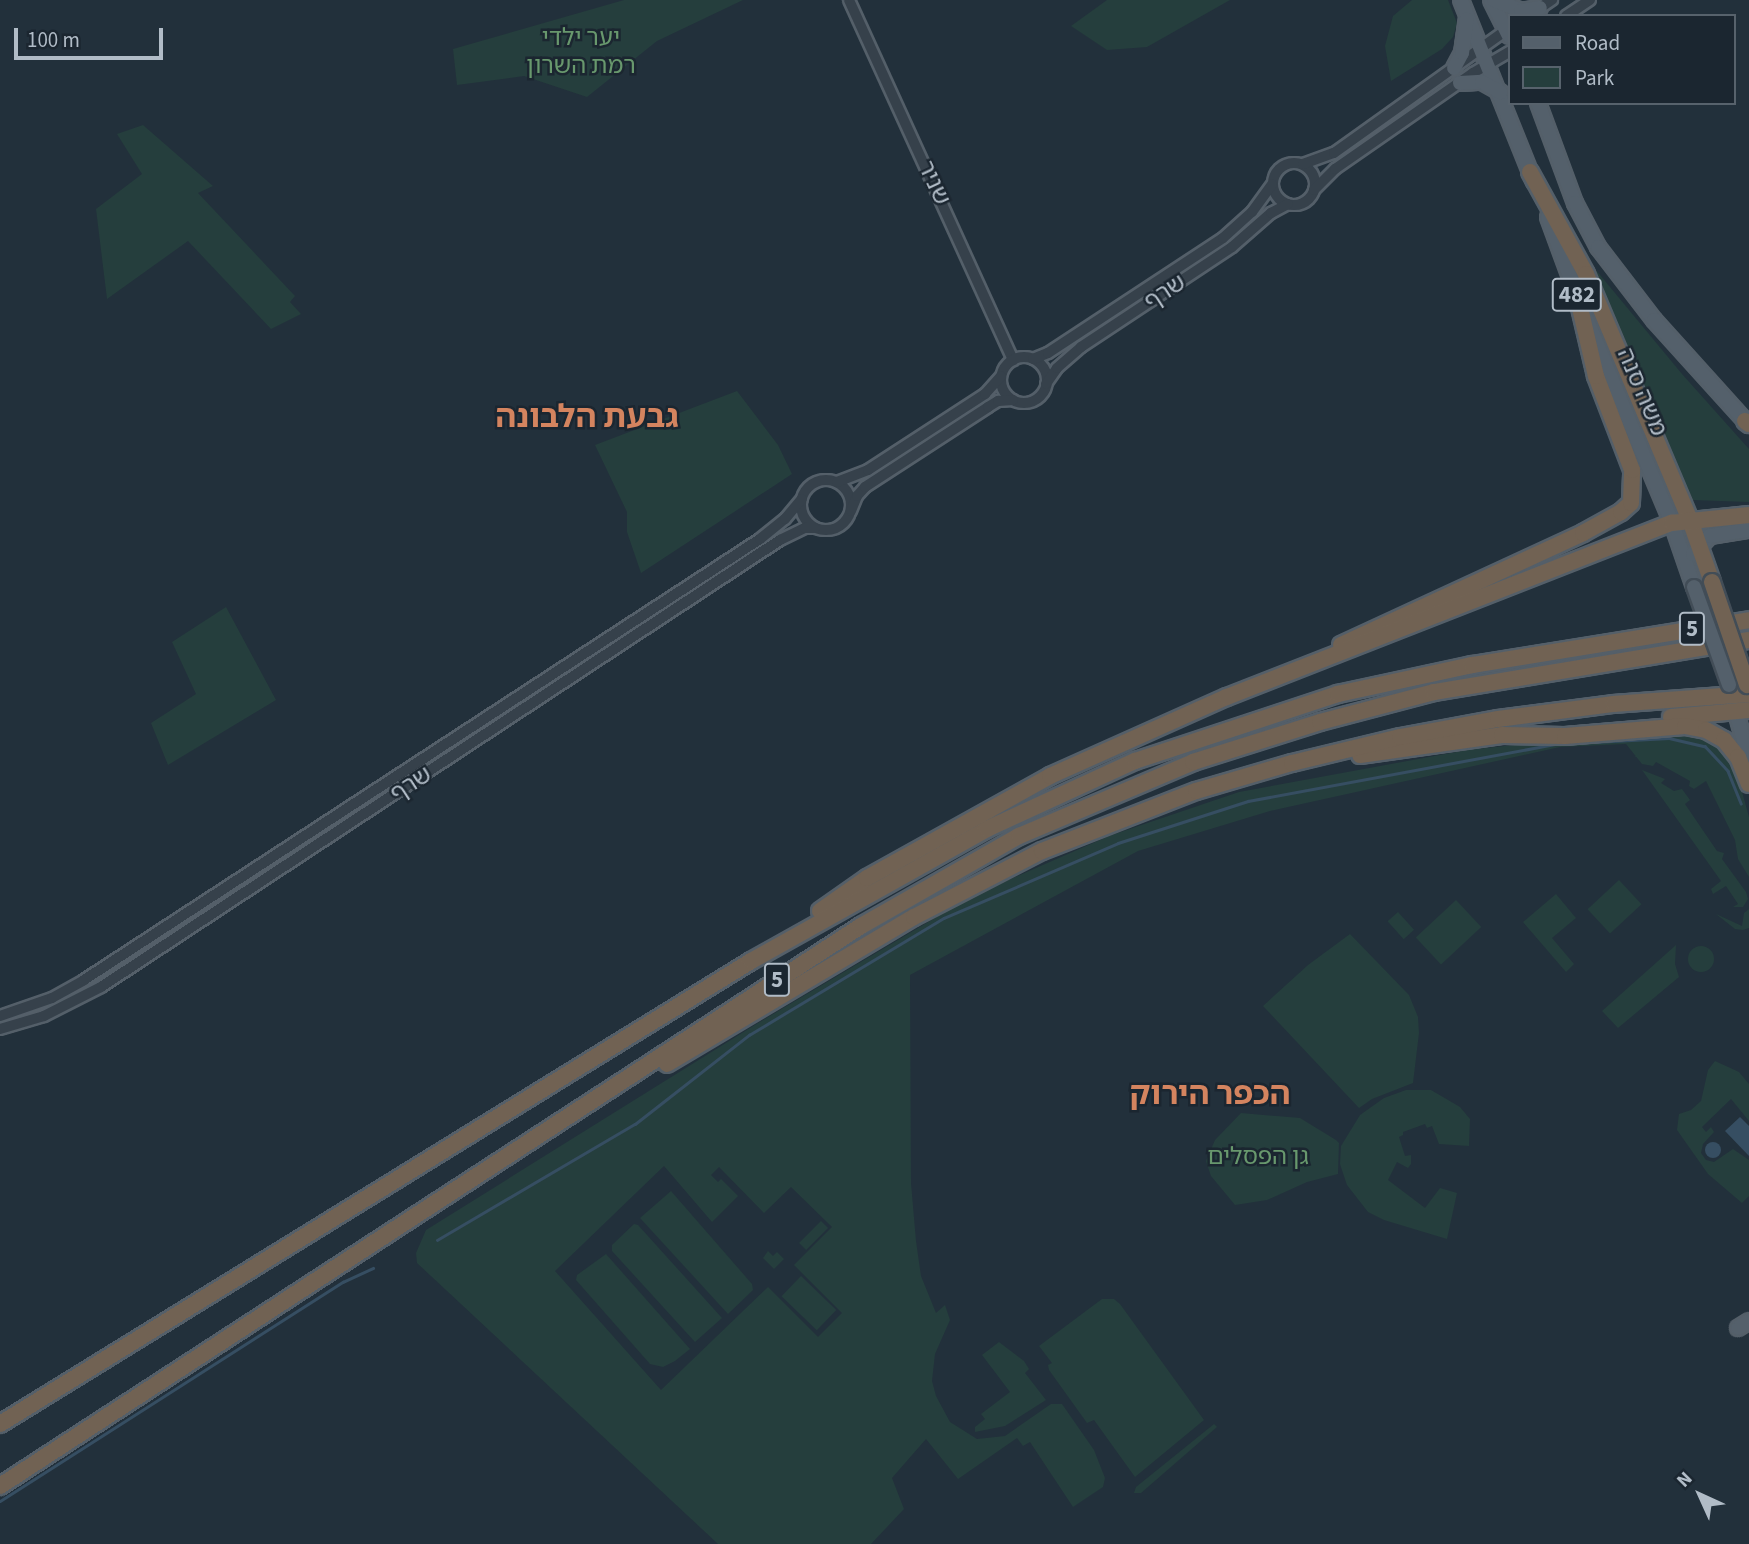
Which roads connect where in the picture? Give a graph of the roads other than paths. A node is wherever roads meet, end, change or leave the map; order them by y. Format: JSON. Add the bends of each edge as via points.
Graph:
{"nodes":[{"id":1,"x":1461,"y":0,"type":"edge"},
{"id":2,"x":1493,"y":0,"type":"edge"},
{"id":3,"x":1590,"y":0,"type":"edge"},
{"id":4,"x":851,"y":4,"type":"edge"},
{"id":5,"x":1540,"y":8,"type":"edge"},
{"id":6,"x":1468,"y":14,"type":"junction"},
{"id":7,"x":1569,"y":14,"type":"edge"},
{"id":8,"x":1508,"y":32,"type":"edge"},
{"id":9,"x":1480,"y":46,"type":"junction"},
{"id":10,"x":1508,"y":53,"type":"edge"},
{"id":11,"x":1488,"y":64,"type":"junction"},
{"id":12,"x":1454,"y":68,"type":"junction"},
{"id":13,"x":1460,"y":83,"type":"junction"},
{"id":14,"x":1500,"y":92,"type":"junction"},
{"id":15,"x":1539,"y":105,"type":"edge"},
{"id":16,"x":1303,"y":164,"type":"junction"},
{"id":17,"x":1530,"y":172,"type":"junction"},
{"id":18,"x":1272,"y":184,"type":"junction"},
{"id":19,"x":1314,"y":190,"type":"junction"},
{"id":20,"x":1288,"y":204,"type":"junction"},
{"id":21,"x":1578,"y":299,"type":"junction"},
{"id":22,"x":1033,"y":359,"type":"junction"},
{"id":23,"x":1013,"y":360,"type":"junction"},
{"id":24,"x":1001,"y":376,"type":"junction"},
{"id":25,"x":1046,"y":384,"type":"junction"},
{"id":26,"x":1013,"y":400,"type":"junction"},
{"id":27,"x":1748,"y":423,"type":"edge"},
{"id":28,"x":837,"y":482,"type":"junction"},
{"id":29,"x":802,"y":499,"type":"junction"},
{"id":30,"x":851,"y":511,"type":"junction"},
{"id":31,"x":1749,"y":515,"type":"edge"},
{"id":32,"x":1690,"y":520,"type":"junction"},
{"id":33,"x":1672,"y":523,"type":"junction"},
{"id":34,"x":815,"y":528,"type":"junction"},
{"id":35,"x":1749,"y":530,"type":"edge"},
{"id":36,"x":1698,"y":546,"type":"junction"},
{"id":37,"x":1689,"y":571,"type":"junction"},
{"id":38,"x":1749,"y":620,"type":"edge"},
{"id":39,"x":1749,"y":640,"type":"edge"},
{"id":40,"x":1292,"y":670,"type":"junction"},
{"id":41,"x":1748,"y":689,"type":"edge"},
{"id":42,"x":1731,"y":690,"type":"junction"},
{"id":43,"x":1743,"y":711,"type":"edge"},
{"id":44,"x":1502,"y":735,"type":"junction"},
{"id":45,"x":1749,"y":760,"type":"edge"},
{"id":46,"x":1292,"y":762,"type":"junction"},
{"id":47,"x":1749,"y":785,"type":"edge"},
{"id":48,"x":751,"y":961,"type":"junction"},
{"id":49,"x":0,"y":1016,"type":"edge"},
{"id":50,"x":0,"y":1029,"type":"edge"},
{"id":51,"x":449,"y":1194,"type":"junction"},
{"id":52,"x":0,"y":1424,"type":"edge"},
{"id":53,"x":0,"y":1486,"type":"edge"}],
"edges":[{"from":1,"to":6,"type":"main road","number":"482"},
{"from":2,"to":5,"type":"main road","via":[[1521,11]]},
{"from":2,"to":8,"type":"main road"},
{"from":3,"to":7,"type":"street"},
{"from":4,"to":23,"type":"street","name":"שניר"},
{"from":6,"to":9,"type":"main road","number":"482"},
{"from":6,"to":12,"type":"main road","via":[[1466,39]]},
{"from":8,"to":9,"type":"street"},
{"from":9,"to":11,"type":"main road","name":"משה סנה","number":"482"},
{"from":9,"to":12,"type":"street"},
{"from":10,"to":11,"type":"street"},
{"from":11,"to":13,"type":"street"},
{"from":11,"to":14,"type":"main road","name":"משה סנה","number":"482"},
{"from":12,"to":16,"type":"street","via":[[1334,153]]},
{"from":13,"to":14,"type":"main road","via":[[1482,82]]},
{"from":13,"to":19,"type":"street","via":[[1335,169]]},
{"from":14,"to":17,"type":"main road","name":"משה סנה","number":"482"},
{"from":15,"to":27,"type":"main road","name":"משה סנה","number":"482","via":[[1575,203],[1598,247],[1654,320]]},
{"from":16,"to":18,"type":"street","via":[[1285,167]]},
{"from":16,"to":19,"type":"street","via":[[1313,172]]},
{"from":17,"to":21,"type":"main road","name":"משה סנה","number":"482"},
{"from":17,"to":32,"type":"highway","via":[[1586,274]]},
{"from":18,"to":20,"type":"street","via":[[1277,198]]},
{"from":18,"to":22,"type":"street","name":"שרף","via":[[1252,212],[1223,238]]},
{"from":19,"to":20,"type":"street","via":[[1302,202]]},
{"from":20,"to":25,"type":"street","name":"שרף","via":[[1232,247],[1081,347],[1056,368]]},
{"from":21,"to":33,"type":"main road","name":"משה סנה","number":"482"},
{"from":21,"to":40,"type":"highway","via":[[1596,376],[1632,470],[1631,503],[1583,533]]},
{"from":22,"to":23,"type":"street"},
{"from":22,"to":25,"type":"street","via":[[1044,370]]},
{"from":23,"to":24,"type":"street"},
{"from":24,"to":26,"type":"street","via":[[1003,389]]},
{"from":24,"to":28,"type":"street","via":[[985,394],[868,470]]},
{"from":25,"to":26,"type":"street","via":[[1034,400]]},
{"from":26,"to":30,"type":"street","via":[[998,401],[865,487]]},
{"from":28,"to":29,"type":"street","via":[[813,483]]},
{"from":28,"to":30,"type":"street","via":[[850,496]]},
{"from":29,"to":34,"type":"street","via":[[802,513]]},
{"from":29,"to":49,"type":"street","name":"שרף","via":[[760,539],[84,980],[51,999]]},
{"from":30,"to":34,"type":"street","via":[[837,528]]},
{"from":31,"to":32,"type":"highway"},
{"from":32,"to":33,"type":"highway"},
{"from":32,"to":36,"type":"highway"},
{"from":33,"to":37,"type":"main road","name":"משה סנה","number":"482"},
{"from":33,"to":40,"type":"highway"},
{"from":34,"to":50,"type":"street","name":"שרף","via":[[804,528],[780,540],[101,988],[44,1016]]},
{"from":35,"to":36,"type":"main road","via":[[1710,536]]},
{"from":36,"to":37,"type":"main road"},
{"from":36,"to":41,"type":"highway","bridge":true},
{"from":37,"to":42,"type":"main road","name":"משה סנה","number":"482","bridge":true},
{"from":38,"to":48,"type":"highway","number":"5","via":[[1472,665],[1338,695],[1237,726],[1135,761],[987,829]]},
{"from":39,"to":51,"type":"highway","number":"5","via":[[1434,692],[1320,722],[1155,778],[1019,836],[861,926]]},
{"from":40,"to":48,"type":"highway","via":[[1061,771],[953,828],[867,878]]},
{"from":41,"to":42,"type":"highway"},
{"from":42,"to":43,"type":"main road","name":"משה סנה","number":"482"},
{"from":42,"to":46,"type":"highway","via":[[1498,719]]},
{"from":43,"to":44,"type":"highway","via":[[1577,724]]},
{"from":43,"to":45,"type":"main road","name":"משה סנה","number":"482"},
{"from":44,"to":46,"type":"highway"},
{"from":44,"to":47,"type":"highway","via":[[1565,736],[1696,727],[1724,740],[1738,757]]},
{"from":46,"to":51,"type":"highway","via":[[1196,791],[1042,852],[914,917]]},
{"from":48,"to":52,"type":"highway","number":"5"},
{"from":51,"to":53,"type":"highway","number":"5"}]}
